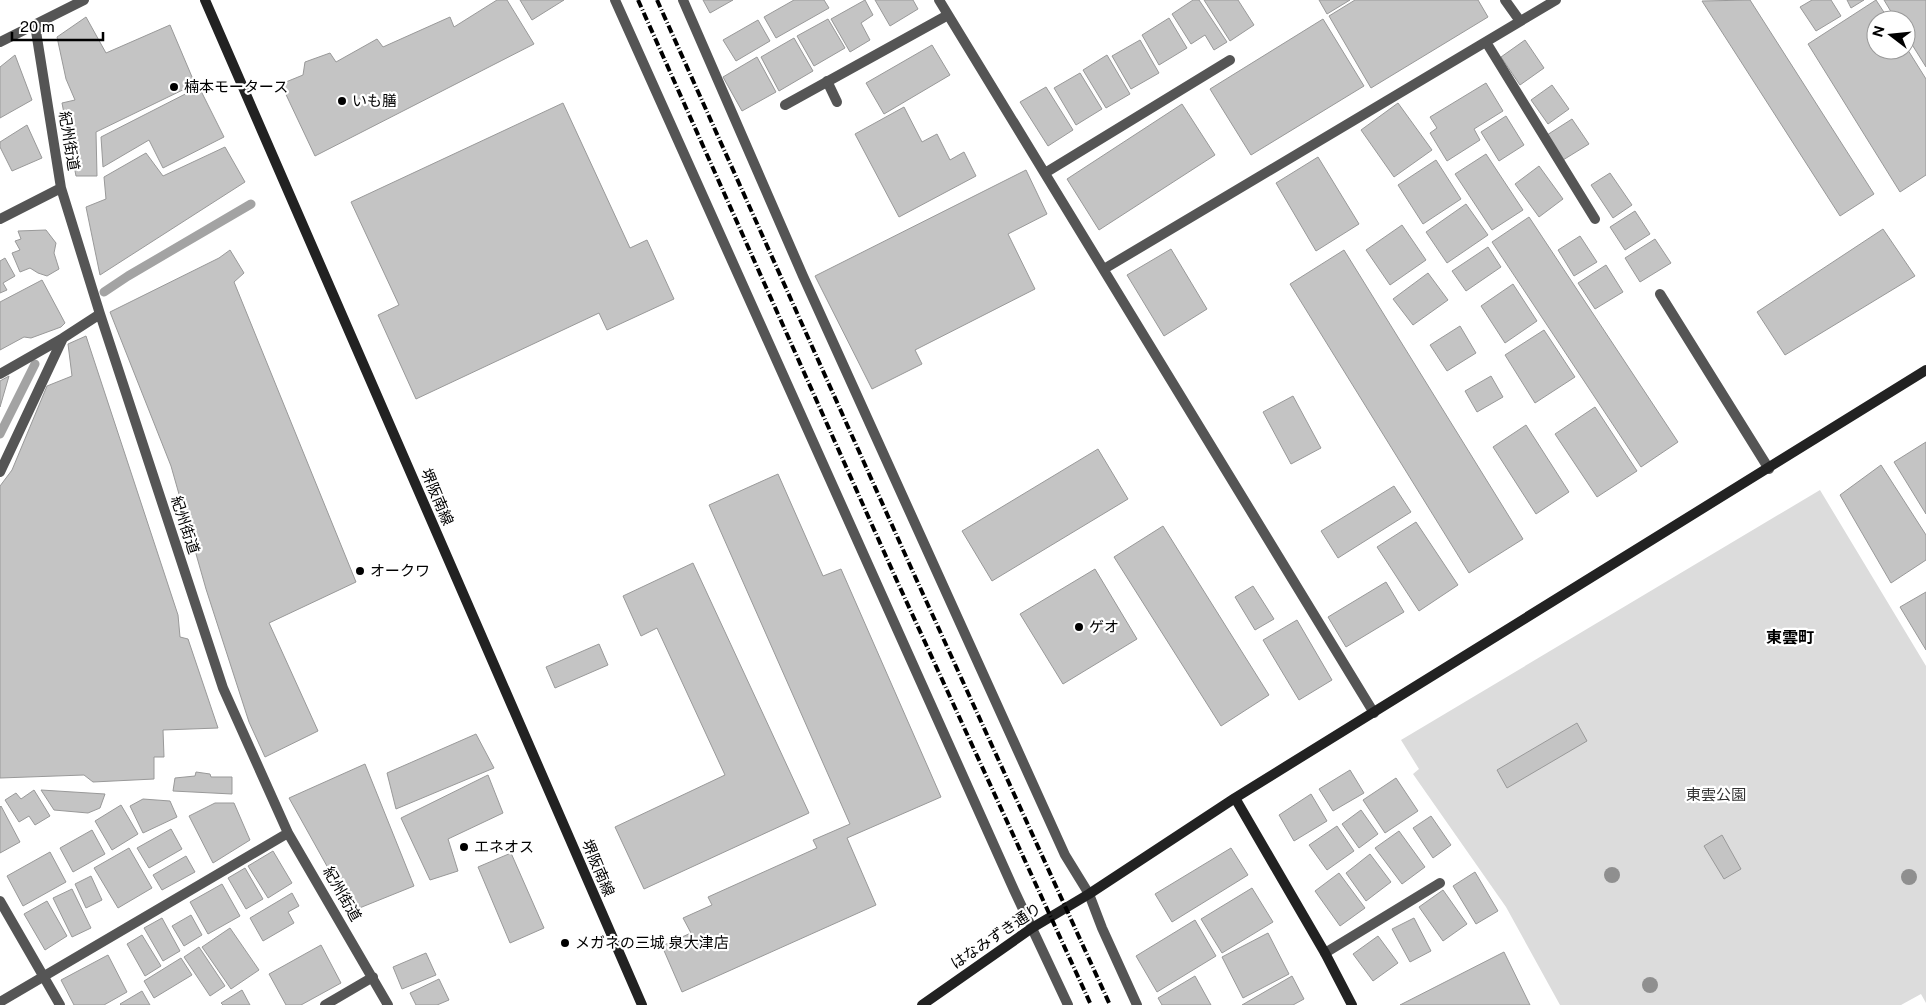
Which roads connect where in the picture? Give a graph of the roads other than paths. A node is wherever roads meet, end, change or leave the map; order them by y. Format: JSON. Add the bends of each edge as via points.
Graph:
{"nodes":[{"id":1,"x":84,"y":0,"type":"edge"},
{"id":2,"x":205,"y":0,"type":"edge"},
{"id":3,"x":615,"y":0,"type":"edge"},
{"id":4,"x":683,"y":0,"type":"edge"},
{"id":5,"x":939,"y":0,"type":"edge"},
{"id":6,"x":1505,"y":0,"type":"edge"},
{"id":7,"x":1556,"y":0,"type":"edge"},
{"id":8,"x":948,"y":14,"type":"junction"},
{"id":9,"x":1520,"y":21,"type":"junction"},
{"id":10,"x":35,"y":25,"type":"junction"},
{"id":11,"x":0,"y":42,"type":"edge"},
{"id":12,"x":1486,"y":42,"type":"junction"},
{"id":13,"x":1230,"y":60,"type":"dead end"},
{"id":14,"x":827,"y":81,"type":"junction"},
{"id":15,"x":837,"y":102,"type":"dead end"},
{"id":16,"x":785,"y":105,"type":"dead end"},
{"id":17,"x":1045,"y":173,"type":"junction"},
{"id":18,"x":61,"y":188,"type":"junction"},
{"id":19,"x":0,"y":219,"type":"edge"},
{"id":20,"x":1595,"y":219,"type":"dead end"},
{"id":21,"x":1104,"y":268,"type":"junction"},
{"id":22,"x":1660,"y":294,"type":"dead end"},
{"id":23,"x":100,"y":314,"type":"junction"},
{"id":24,"x":63,"y":338,"type":"junction"},
{"id":25,"x":1926,"y":370,"type":"edge"},
{"id":26,"x":0,"y":374,"type":"edge"},
{"id":27,"x":1769,"y":469,"type":"junction"},
{"id":28,"x":0,"y":472,"type":"edge"},
{"id":29,"x":1374,"y":713,"type":"junction"},
{"id":30,"x":1236,"y":798,"type":"junction"},
{"id":31,"x":288,"y":832,"type":"junction"},
{"id":32,"x":1440,"y":884,"type":"dead end"},
{"id":33,"x":1089,"y":894,"type":"junction"},
{"id":34,"x":0,"y":901,"type":"edge"},
{"id":35,"x":1032,"y":928,"type":"junction"},
{"id":36,"x":1325,"y":953,"type":"junction"},
{"id":37,"x":43,"y":977,"type":"junction"},
{"id":38,"x":373,"y":977,"type":"junction"},
{"id":39,"x":0,"y":1002,"type":"edge"},
{"id":40,"x":60,"y":1005,"type":"edge"},
{"id":41,"x":325,"y":1005,"type":"edge"},
{"id":42,"x":388,"y":1005,"type":"edge"},
{"id":43,"x":642,"y":1005,"type":"edge"},
{"id":44,"x":922,"y":1005,"type":"edge"},
{"id":45,"x":1068,"y":1005,"type":"edge"},
{"id":46,"x":1137,"y":1005,"type":"edge"},
{"id":47,"x":1352,"y":1005,"type":"edge"}],
"edges":[{"from":1,"to":10,"type":"street"},
{"from":2,"to":43,"type":"street","name":"堺阪南線"},
{"from":3,"to":35,"type":"street"},
{"from":4,"to":33,"type":"street","via":[[803,276],[1065,855]]},
{"from":5,"to":8,"type":"street"},
{"from":6,"to":9,"type":"street"},
{"from":7,"to":9,"type":"street"},
{"from":8,"to":14,"type":"street"},
{"from":8,"to":17,"type":"street"},
{"from":9,"to":12,"type":"street"},
{"from":10,"to":11,"type":"street"},
{"from":10,"to":18,"type":"street","name":"紀州街道"},
{"from":12,"to":20,"type":"street"},
{"from":12,"to":21,"type":"street"},
{"from":13,"to":17,"type":"street"},
{"from":14,"to":15,"type":"street"},
{"from":14,"to":16,"type":"street"},
{"from":17,"to":21,"type":"street"},
{"from":18,"to":19,"type":"street"},
{"from":18,"to":23,"type":"street","name":"紀州街道"},
{"from":21,"to":29,"type":"street"},
{"from":22,"to":27,"type":"street"},
{"from":23,"to":24,"type":"street"},
{"from":23,"to":31,"type":"street","name":"紀州街道","via":[[223,688]]},
{"from":24,"to":26,"type":"street"},
{"from":24,"to":28,"type":"street"},
{"from":25,"to":27,"type":"street","name":"はなみずき通り"},
{"from":27,"to":29,"type":"street","name":"はなみずき通り"},
{"from":29,"to":30,"type":"street","name":"はなみずき通り"},
{"from":30,"to":33,"type":"street","name":"はなみずき通り"},
{"from":30,"to":36,"type":"street"},
{"from":31,"to":37,"type":"street"},
{"from":31,"to":38,"type":"street","name":"紀州街道"},
{"from":32,"to":36,"type":"street"},
{"from":33,"to":35,"type":"street","name":"はなみずき通り"},
{"from":33,"to":46,"type":"street"},
{"from":34,"to":37,"type":"street"},
{"from":35,"to":44,"type":"street","name":"はなみずき通り"},
{"from":35,"to":45,"type":"street"},
{"from":36,"to":47,"type":"street"},
{"from":37,"to":39,"type":"street"},
{"from":37,"to":40,"type":"street"},
{"from":38,"to":41,"type":"street"},
{"from":38,"to":42,"type":"street","name":"紀州街道"}]}
